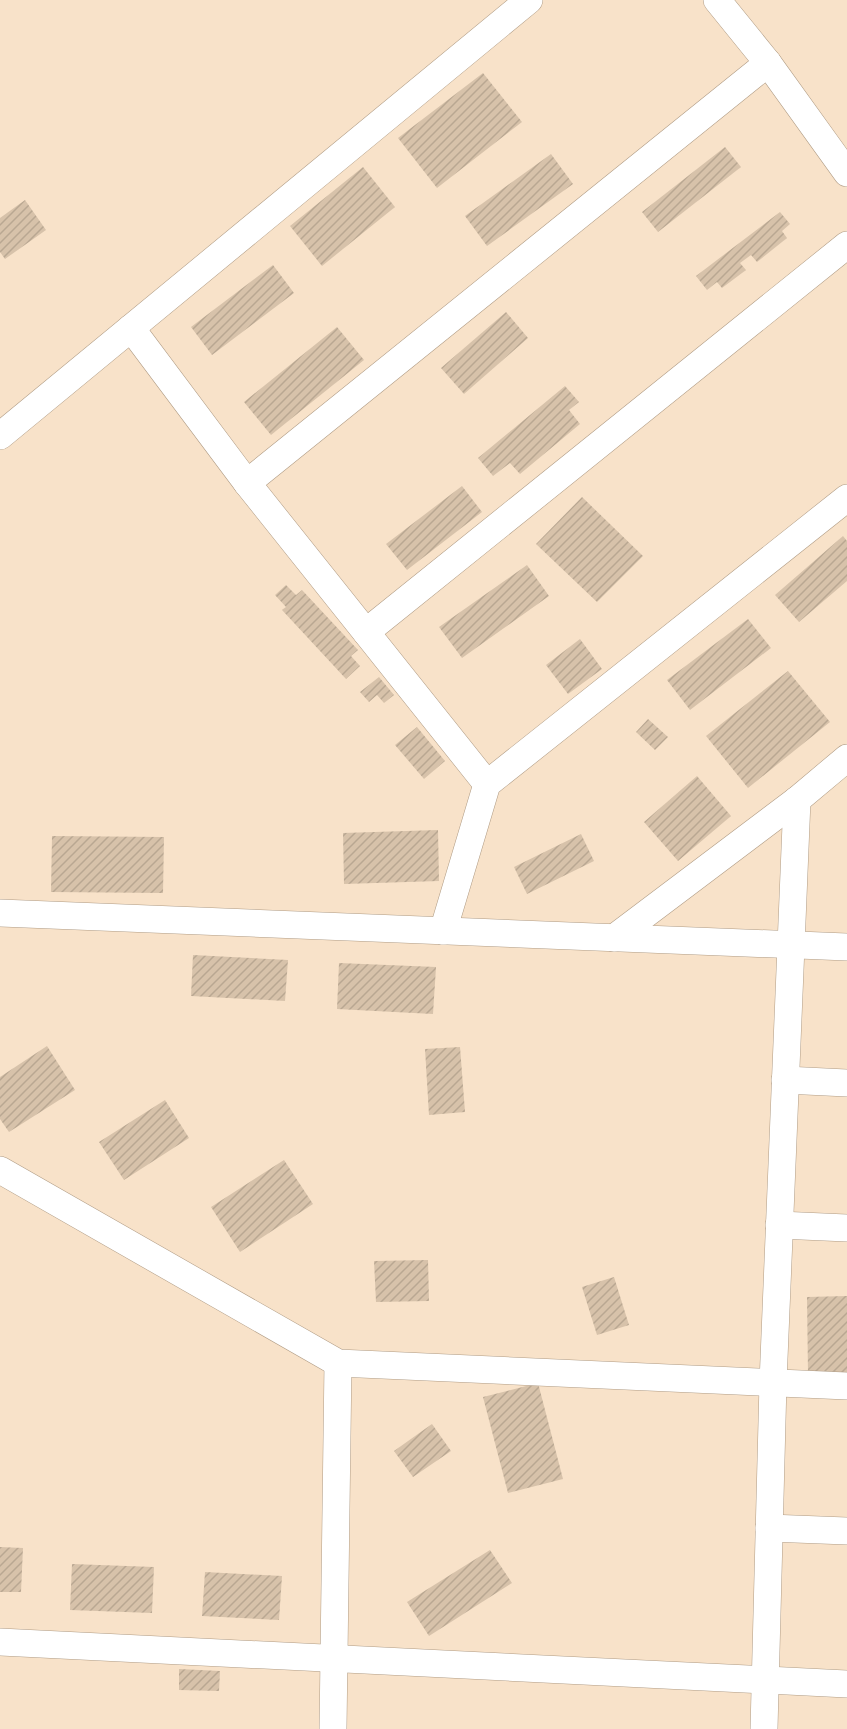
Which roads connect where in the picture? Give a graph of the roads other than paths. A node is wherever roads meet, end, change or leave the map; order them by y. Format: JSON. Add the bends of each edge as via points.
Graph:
{"nodes":[{"id":1,"x":529,"y":0,"type":"edge"},
{"id":2,"x":717,"y":0,"type":"edge"},
{"id":3,"x":768,"y":63,"type":"junction"},
{"id":4,"x":847,"y":173,"type":"edge"},
{"id":5,"x":847,"y":245,"type":"edge"},
{"id":6,"x":131,"y":328,"type":"junction"},
{"id":7,"x":0,"y":436,"type":"edge"},
{"id":8,"x":247,"y":483,"type":"junction"},
{"id":9,"x":847,"y":498,"type":"edge"},
{"id":10,"x":366,"y":632,"type":"junction"},
{"id":11,"x":847,"y":758,"type":"edge"},
{"id":12,"x":487,"y":784,"type":"junction"},
{"id":13,"x":798,"y":800,"type":"junction"},
{"id":14,"x":0,"y":913,"type":"edge"},
{"id":15,"x":443,"y":931,"type":"junction"},
{"id":16,"x":614,"y":938,"type":"junction"},
{"id":17,"x":790,"y":945,"type":"junction"},
{"id":18,"x":847,"y":947,"type":"edge"},
{"id":19,"x":785,"y":1080,"type":"junction"},
{"id":20,"x":847,"y":1083,"type":"edge"},
{"id":21,"x":0,"y":1170,"type":"edge"},
{"id":22,"x":779,"y":1225,"type":"junction"},
{"id":23,"x":847,"y":1228,"type":"edge"},
{"id":24,"x":338,"y":1364,"type":"junction"},
{"id":25,"x":773,"y":1383,"type":"junction"},
{"id":26,"x":847,"y":1386,"type":"edge"},
{"id":27,"x":769,"y":1528,"type":"junction"},
{"id":28,"x":847,"y":1531,"type":"edge"},
{"id":29,"x":0,"y":1642,"type":"edge"},
{"id":30,"x":334,"y":1659,"type":"junction"},
{"id":31,"x":765,"y":1680,"type":"junction"},
{"id":32,"x":847,"y":1684,"type":"edge"},
{"id":33,"x":333,"y":1729,"type":"edge"},
{"id":34,"x":764,"y":1729,"type":"edge"}],
"edges":[{"from":1,"to":6,"type":"street"},
{"from":2,"to":3,"type":"street"},
{"from":3,"to":4,"type":"street"},
{"from":3,"to":8,"type":"street"},
{"from":5,"to":10,"type":"street"},
{"from":6,"to":7,"type":"street"},
{"from":6,"to":8,"type":"street"},
{"from":8,"to":10,"type":"street"},
{"from":9,"to":12,"type":"street"},
{"from":10,"to":12,"type":"street"},
{"from":11,"to":13,"type":"street"},
{"from":12,"to":15,"type":"street"},
{"from":13,"to":16,"type":"street"},
{"from":13,"to":17,"type":"street"},
{"from":14,"to":15,"type":"street"},
{"from":15,"to":16,"type":"street"},
{"from":16,"to":17,"type":"street"},
{"from":17,"to":18,"type":"street"},
{"from":17,"to":19,"type":"street"},
{"from":19,"to":20,"type":"street"},
{"from":19,"to":22,"type":"street"},
{"from":21,"to":24,"type":"street"},
{"from":22,"to":23,"type":"street"},
{"from":22,"to":25,"type":"street"},
{"from":24,"to":25,"type":"street"},
{"from":24,"to":30,"type":"street"},
{"from":25,"to":26,"type":"street"},
{"from":25,"to":27,"type":"street"},
{"from":27,"to":28,"type":"street"},
{"from":27,"to":31,"type":"street"},
{"from":29,"to":30,"type":"street"},
{"from":30,"to":31,"type":"street"},
{"from":30,"to":33,"type":"street"},
{"from":31,"to":32,"type":"street"},
{"from":31,"to":34,"type":"street"}]}
